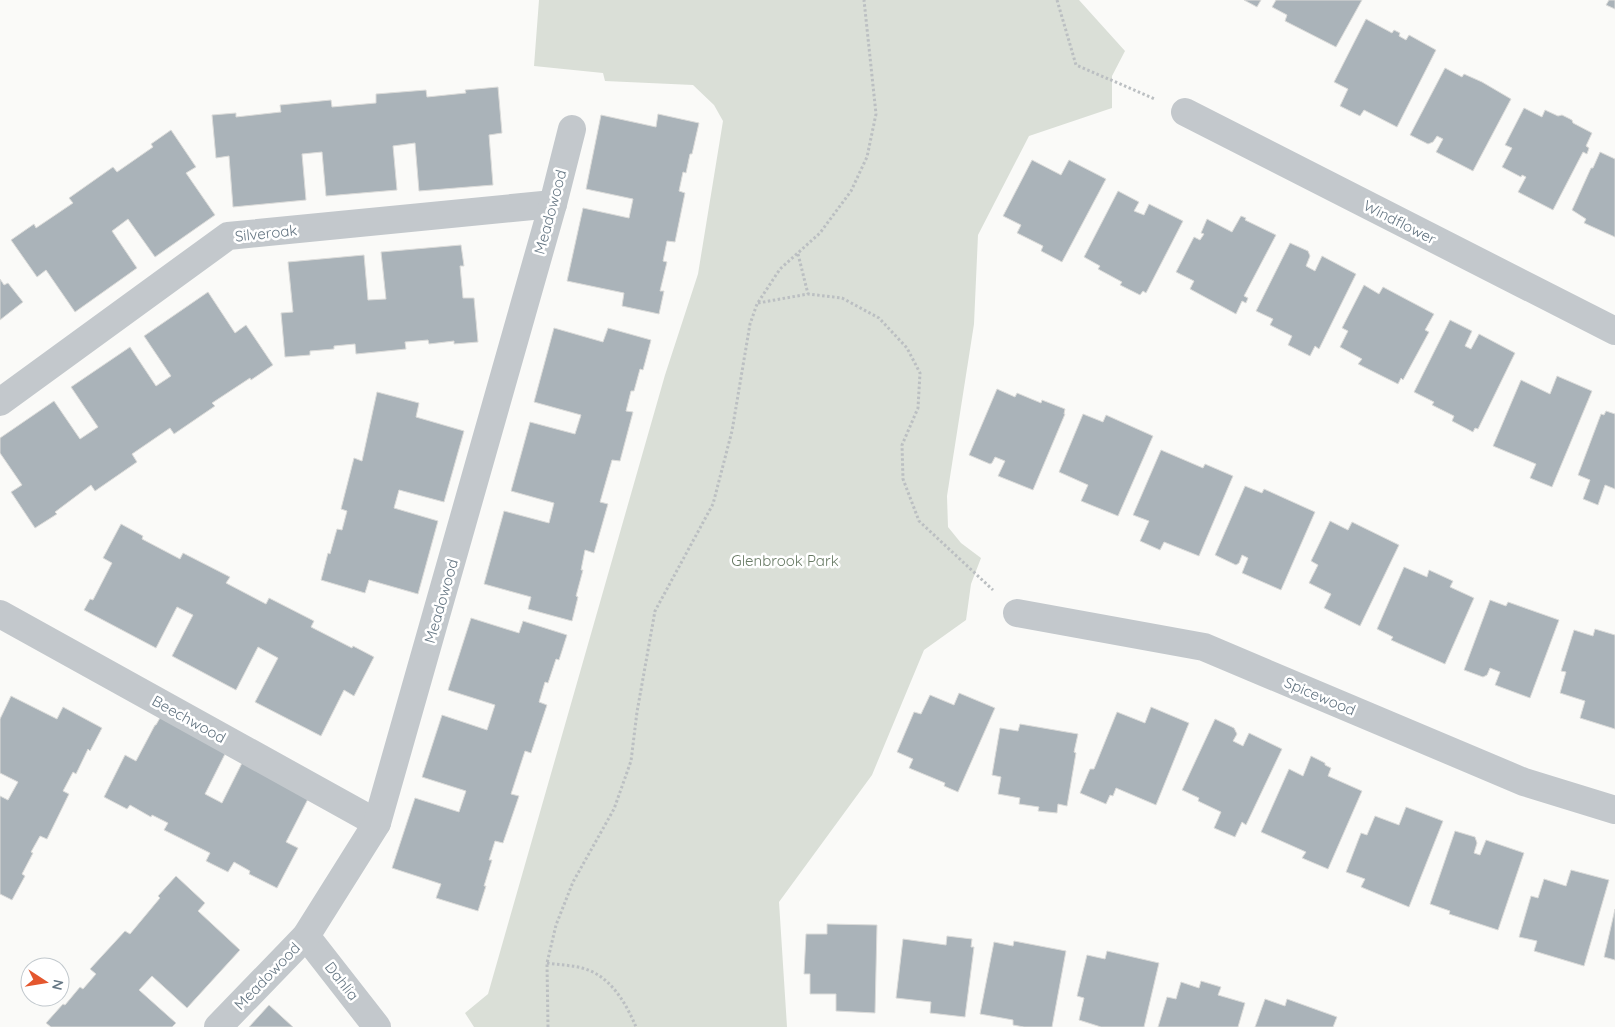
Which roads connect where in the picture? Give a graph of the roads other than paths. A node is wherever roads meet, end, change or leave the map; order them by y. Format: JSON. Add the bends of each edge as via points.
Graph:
{"nodes":[{"id":1,"x":1185,"y":112,"type":"road end"},
{"id":2,"x":572,"y":129,"type":"dead end"},
{"id":3,"x":553,"y":204,"type":"junction"},
{"id":4,"x":1615,"y":331,"type":"edge"},
{"id":5,"x":0,"y":402,"type":"edge"},
{"id":6,"x":1018,"y":613,"type":"road end"},
{"id":7,"x":0,"y":615,"type":"edge"},
{"id":8,"x":1615,"y":810,"type":"edge"},
{"id":9,"x":378,"y":823,"type":"junction"},
{"id":10,"x":306,"y":936,"type":"junction"},
{"id":11,"x":218,"y":1027,"type":"edge"},
{"id":12,"x":377,"y":1027,"type":"edge"}],
"edges":[{"from":1,"to":4,"type":"street","name":"Windflower"},
{"from":2,"to":3,"type":"street","name":"Meadowood"},
{"from":3,"to":5,"type":"street","name":"Silveroak","via":[[228,236]]},
{"from":3,"to":9,"type":"street","name":"Meadowood"},
{"from":6,"to":8,"type":"street","name":"Spicewood","via":[[1204,647],[1524,782]]},
{"from":7,"to":9,"type":"street","name":"Beechwood"},
{"from":9,"to":10,"type":"street","name":"Meadowood"},
{"from":10,"to":11,"type":"street","name":"Meadowood"},
{"from":10,"to":12,"type":"street","name":"Dahlia"}]}
